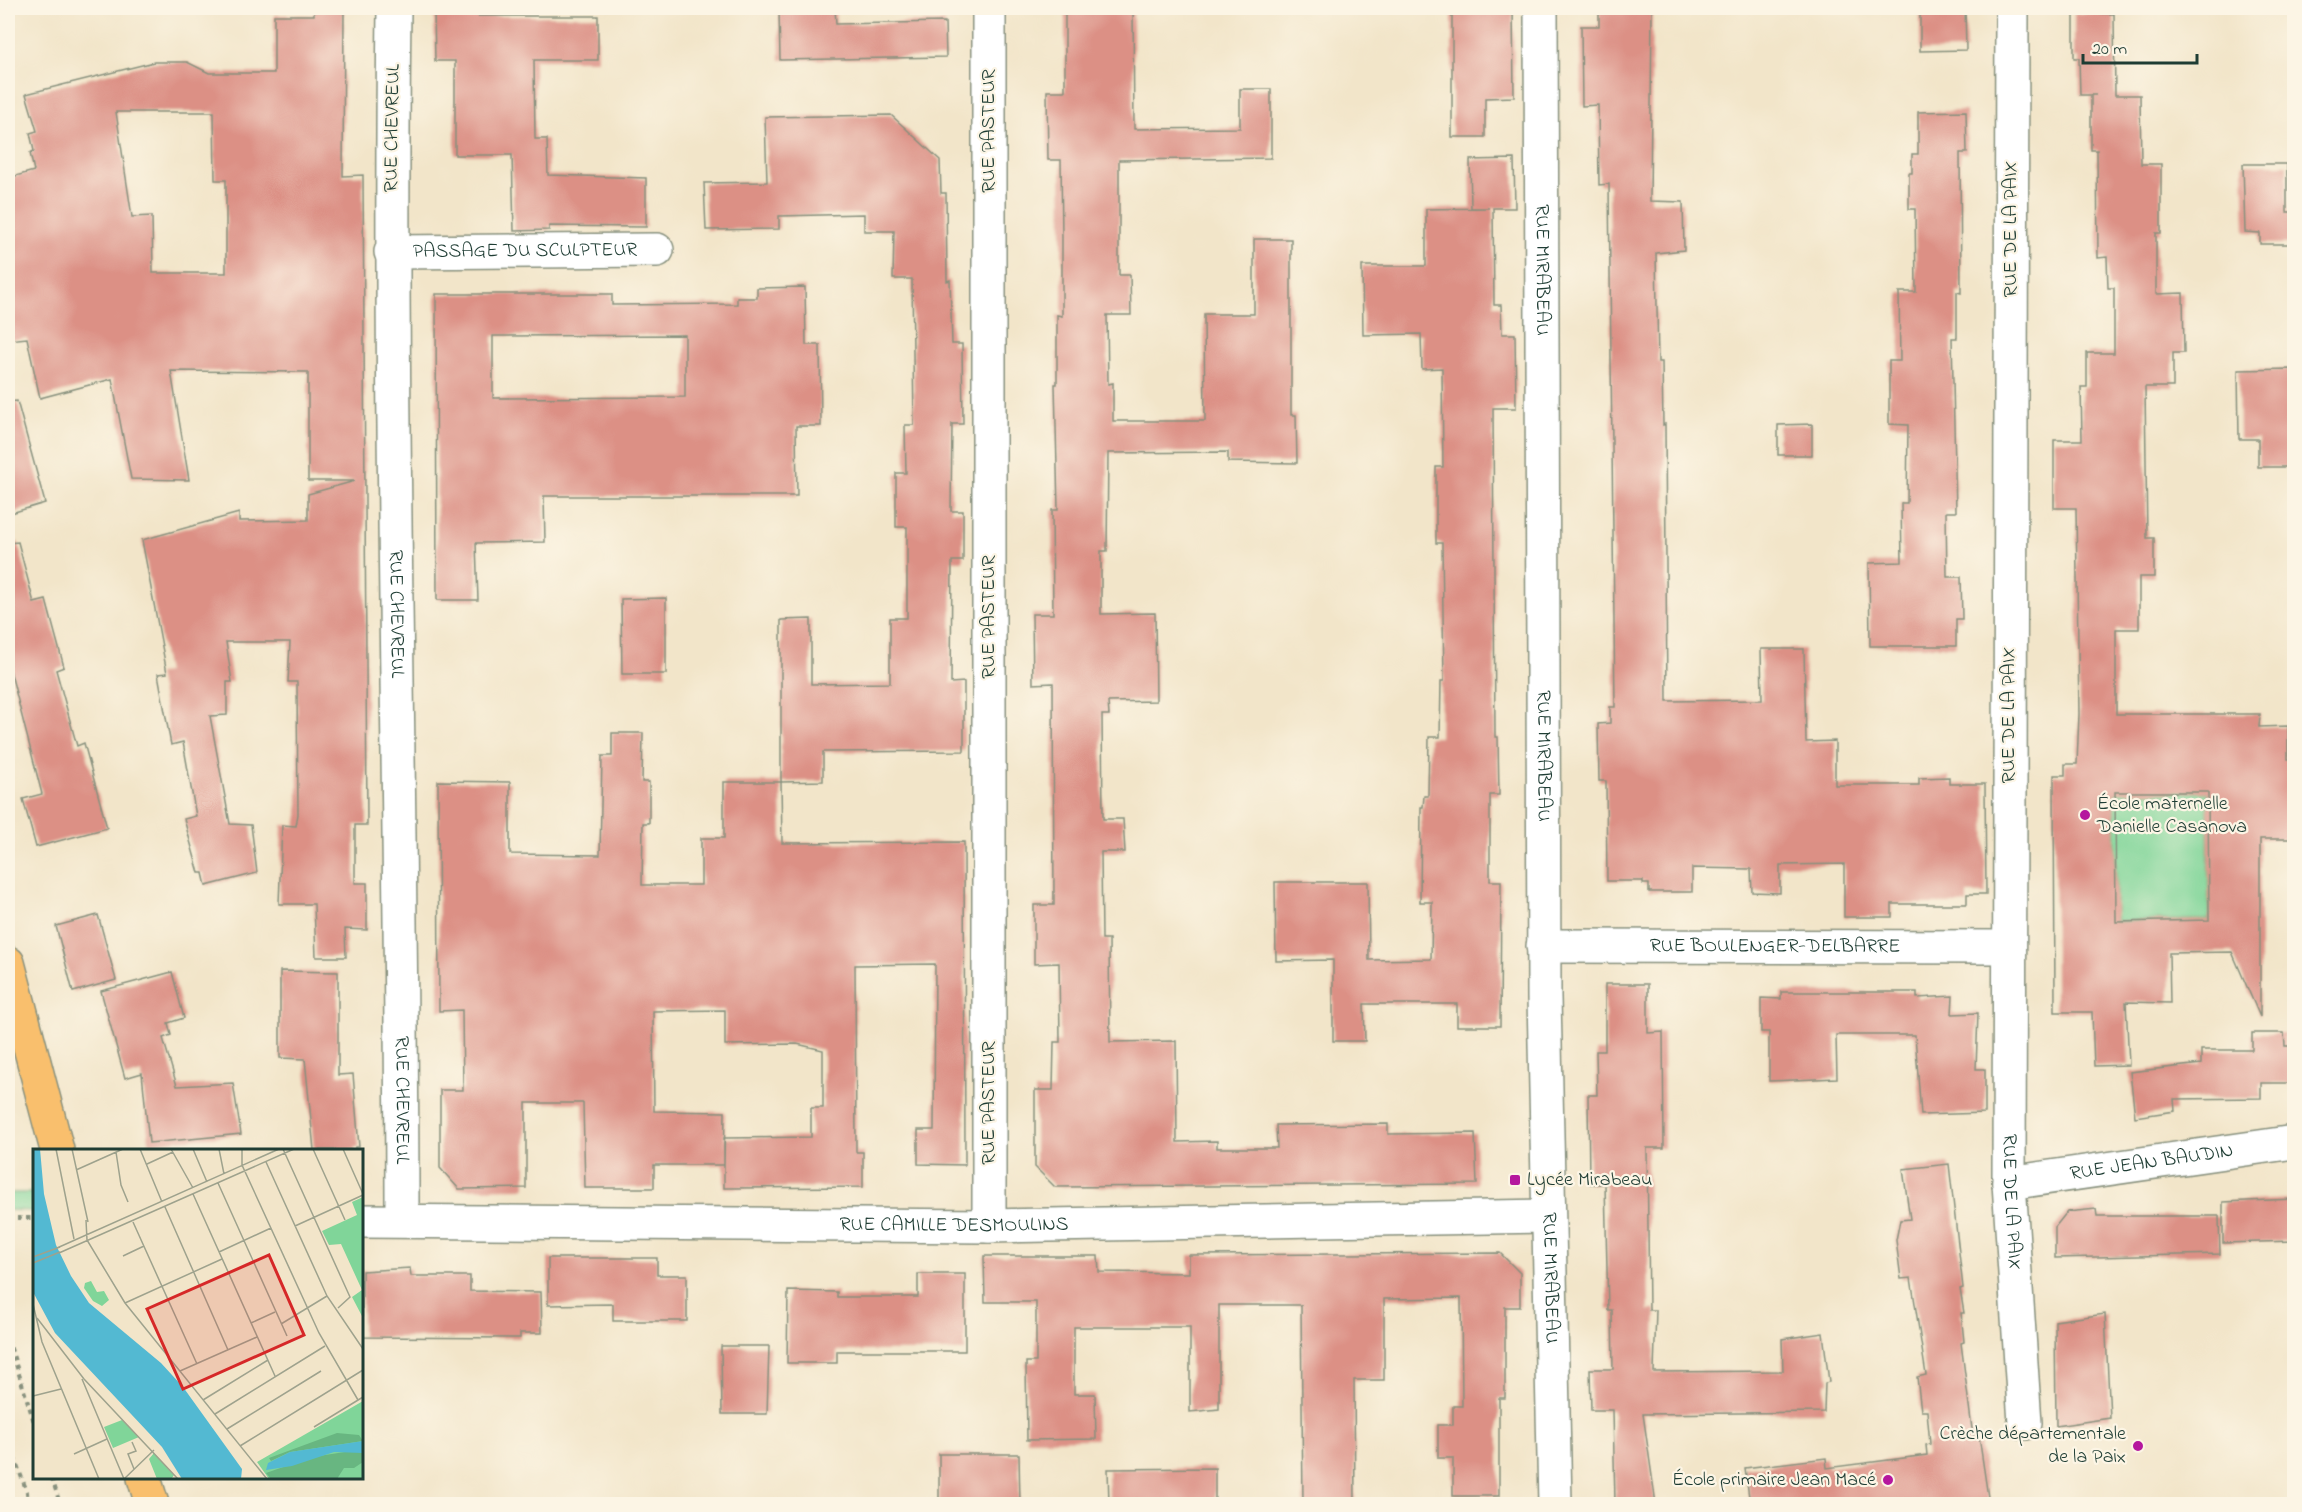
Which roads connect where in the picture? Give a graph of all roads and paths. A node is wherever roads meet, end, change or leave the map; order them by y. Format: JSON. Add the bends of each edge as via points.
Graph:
{"nodes":[{"id":1,"x":394,"y":8,"type":"edge"},
{"id":2,"x":989,"y":8,"type":"edge"},
{"id":3,"x":1540,"y":8,"type":"edge"},
{"id":4,"x":2012,"y":8,"type":"edge"},
{"id":5,"x":657,"y":250,"type":"dead end"},
{"id":6,"x":391,"y":252,"type":"junction"},
{"id":7,"x":1544,"y":946,"type":"junction"},
{"id":8,"x":2009,"y":947,"type":"junction"},
{"id":9,"x":8,"y":963,"type":"edge"},
{"id":10,"x":2295,"y":1142,"type":"edge"},
{"id":11,"x":57,"y":1149,"type":"edge"},
{"id":12,"x":2009,"y":1183,"type":"junction"},
{"id":13,"x":1548,"y":1216,"type":"junction"},
{"id":14,"x":8,"y":1218,"type":"edge"},
{"id":15,"x":33,"y":1218,"type":"edge"},
{"id":16,"x":363,"y":1221,"type":"edge"},
{"id":17,"x":402,"y":1221,"type":"junction"},
{"id":18,"x":989,"y":1226,"type":"junction"},
{"id":19,"x":8,"y":1339,"type":"edge"},
{"id":20,"x":33,"y":1419,"type":"edge"},
{"id":21,"x":2025,"y":1422,"type":"dead end"},
{"id":22,"x":8,"y":1440,"type":"edge"},
{"id":23,"x":52,"y":1479,"type":"edge"},
{"id":24,"x":144,"y":1479,"type":"edge"},
{"id":25,"x":28,"y":1504,"type":"edge"},
{"id":26,"x":60,"y":1504,"type":"edge"},
{"id":27,"x":152,"y":1504,"type":"edge"},
{"id":28,"x":1555,"y":1504,"type":"edge"}],
"edges":[{"from":1,"to":6,"type":"street","name":"RUE CHEVREUL"},
{"from":2,"to":18,"type":"street","name":"RUE PASTEUR"},
{"from":3,"to":7,"type":"street","name":"RUE MIRABEAU"},
{"from":4,"to":8,"type":"street","name":"RUE DE LA PAIX"},
{"from":5,"to":6,"type":"street","name":"PASSAGE DU SCULPTEUR"},
{"from":6,"to":17,"type":"street","name":"RUE CHEVREUL"},
{"from":7,"to":8,"type":"street","name":"RUE BOULENGER-DELBARRE"},
{"from":7,"to":13,"type":"street","name":"RUE MIRABEAU"},
{"from":8,"to":12,"type":"street","name":"RUE DE LA PAIX"},
{"from":9,"to":11,"type":"main road"},
{"from":10,"to":12,"type":"street","name":"RUE JEAN BAUDIN"},
{"from":12,"to":21,"type":"street","name":"RUE DE LA PAIX"},
{"from":13,"to":18,"type":"street","name":"RUE CAMILLE DESMOULINS"},
{"from":13,"to":28,"type":"street","name":"RUE MIRABEAU"},
{"from":14,"to":15,"type":"path"},
{"from":16,"to":17,"type":"street","name":"RUE CAMILLE DESMOULINS"},
{"from":17,"to":18,"type":"street","name":"RUE CAMILLE DESMOULINS"},
{"from":19,"to":20,"type":"path"},
{"from":22,"to":25,"type":"path"},
{"from":23,"to":26,"type":"path"},
{"from":24,"to":27,"type":"main road"}]}
